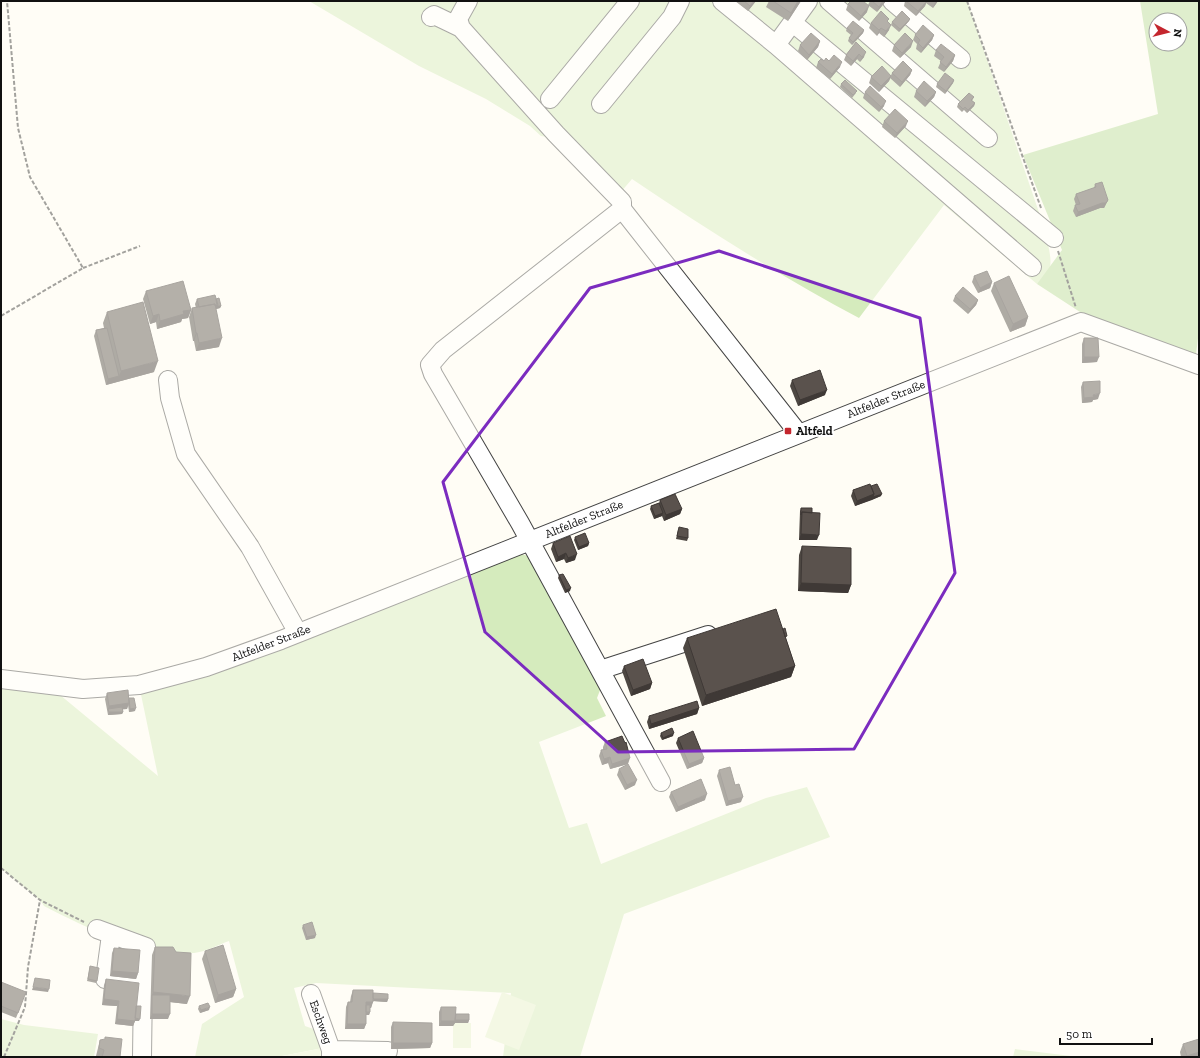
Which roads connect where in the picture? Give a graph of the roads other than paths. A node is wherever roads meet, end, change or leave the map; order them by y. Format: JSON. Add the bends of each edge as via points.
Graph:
{"nodes":[{"id":1,"x":468,"y":1,"type":"edge"},
{"id":2,"x":630,"y":1,"type":"edge"},
{"id":3,"x":680,"y":1,"type":"edge"},
{"id":4,"x":722,"y":1,"type":"edge"},
{"id":5,"x":808,"y":1,"type":"edge"},
{"id":6,"x":829,"y":1,"type":"edge"},
{"id":7,"x":892,"y":1,"type":"edge"},
{"id":8,"x":431,"y":17,"type":"dead end"},
{"id":9,"x":793,"y":23,"type":"junction"},
{"id":10,"x":462,"y":28,"type":"junction"},
{"id":11,"x":776,"y":45,"type":"junction"},
{"id":12,"x":961,"y":59,"type":"dead end"},
{"id":13,"x":550,"y":99,"type":"dead end"},
{"id":14,"x":601,"y":104,"type":"dead end"},
{"id":15,"x":988,"y":138,"type":"dead end"},
{"id":16,"x":622,"y":209,"type":"junction"},
{"id":17,"x":1054,"y":238,"type":"road end"},
{"id":18,"x":1032,"y":267,"type":"dead end"},
{"id":19,"x":1199,"y":365,"type":"edge"},
{"id":20,"x":168,"y":380,"type":"dead end"},
{"id":21,"x":799,"y":434,"type":"junction"},
{"id":22,"x":529,"y":540,"type":"junction"},
{"id":23,"x":724,"y":631,"type":"edge"},
{"id":24,"x":298,"y":633,"type":"junction"},
{"id":25,"x":600,"y":670,"type":"junction"},
{"id":26,"x":1,"y":679,"type":"edge"},
{"id":27,"x":661,"y":782,"type":"dead end"},
{"id":28,"x":143,"y":984,"type":"junction"},
{"id":29,"x":311,"y":994,"type":"dead end"},
{"id":30,"x":388,"y":1051,"type":"dead end"},
{"id":31,"x":332,"y":1054,"type":"edge"},
{"id":32,"x":142,"y":1057,"type":"edge"}],
"edges":[{"from":1,"to":10,"type":"street","via":[[458,19]]},
{"from":2,"to":13,"type":"street"},
{"from":3,"to":14,"type":"street","via":[[672,18]]},
{"from":4,"to":11,"type":"street"},
{"from":5,"to":9,"type":"street"},
{"from":6,"to":15,"type":"street"},
{"from":7,"to":12,"type":"street"},
{"from":8,"to":10,"type":"street","via":[[434,15]]},
{"from":9,"to":11,"type":"street"},
{"from":9,"to":17,"type":"street"},
{"from":10,"to":16,"type":"street","via":[[556,134],[622,202]]},
{"from":11,"to":18,"type":"street"},
{"from":16,"to":21,"type":"street"},
{"from":16,"to":22,"type":"street","name":"Altfelder Straße","via":[[443,350],[430,365]]},
{"from":19,"to":21,"type":"street","name":"Altfelder Straße","via":[[1080,322]]},
{"from":20,"to":24,"type":"street","via":[[170,398],[186,454],[250,547]]},
{"from":21,"to":22,"type":"street","name":"Altfelder Straße"},
{"from":22,"to":24,"type":"street","name":"Altfelder Straße"},
{"from":22,"to":25,"type":"street","name":"Altfelder Straße"},
{"from":23,"to":25,"type":"street"},
{"from":24,"to":26,"type":"street","name":"Altfelder Straße","via":[[206,667],[139,686],[83,689]]},
{"from":25,"to":27,"type":"street","name":"Altfelder Straße"},
{"from":28,"to":28,"type":"street","via":[[146,947],[104,932],[105,979]]},
{"from":28,"to":32,"type":"street"},
{"from":29,"to":31,"type":"street","name":"Eschweg"},
{"from":30,"to":31,"type":"street","name":"Eschweg"}]}
